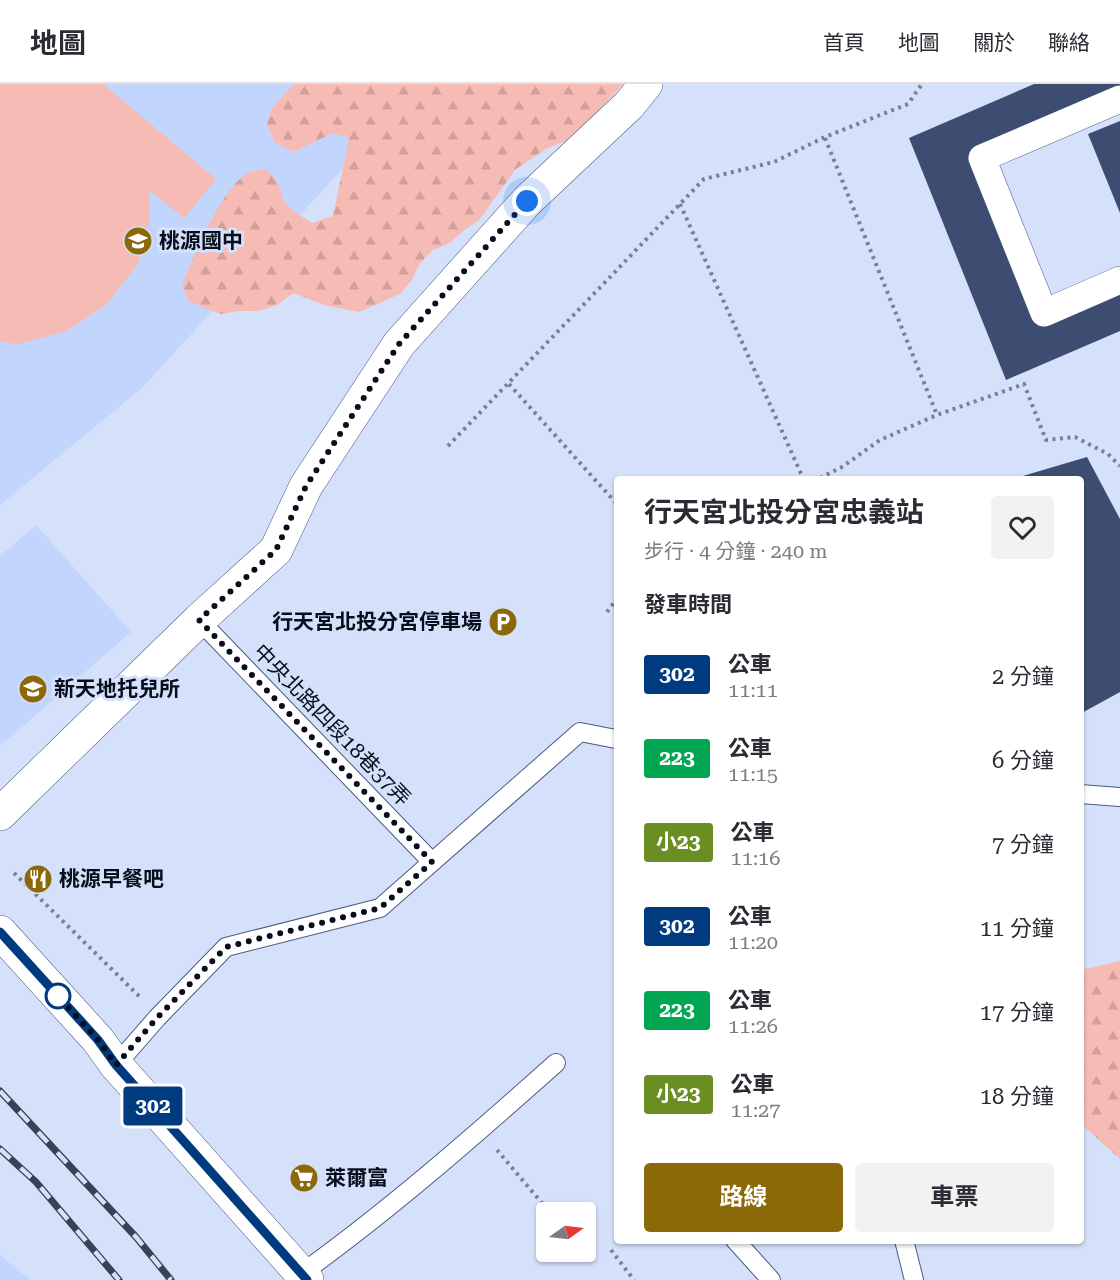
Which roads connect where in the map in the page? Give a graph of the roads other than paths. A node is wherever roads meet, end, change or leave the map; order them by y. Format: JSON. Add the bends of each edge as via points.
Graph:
{"nodes":[{"id":1,"x":646,"y":84,"type":"edge"},
{"id":2,"x":1120,"y":99,"type":"edge"},
{"id":3,"x":1120,"y":280,"type":"edge"},
{"id":4,"x":199,"y":620,"type":"junction"},
{"id":5,"x":614,"y":739,"type":"edge"},
{"id":6,"x":1084,"y":795,"type":"edge"},
{"id":7,"x":1120,"y":798,"type":"edge"},
{"id":8,"x":0,"y":814,"type":"edge"},
{"id":9,"x":432,"y":862,"type":"junction"},
{"id":10,"x":0,"y":932,"type":"edge"},
{"id":11,"x":556,"y":1063,"type":"dead end"},
{"id":12,"x":116,"y":1065,"type":"junction"},
{"id":13,"x":738,"y":1244,"type":"edge"},
{"id":14,"x":905,"y":1244,"type":"edge"},
{"id":15,"x":304,"y":1277,"type":"edge"},
{"id":16,"x":765,"y":1278,"type":"edge"},
{"id":17,"x":914,"y":1280,"type":"edge"}],
"edges":[{"from":1,"to":4,"type":"street","via":[[629,105],[527,201],[399,344],[306,486],[276,550]]},
{"from":2,"to":3,"type":"street","via":[[982,158],[1044,313]]},
{"from":4,"to":8,"type":"street"},
{"from":4,"to":9,"type":"lane","name":"中央北路四段18巷37弄"},
{"from":5,"to":9,"type":"lane","via":[[579,732]]},
{"from":6,"to":7,"type":"lane"},
{"from":9,"to":12,"type":"lane","via":[[380,908],[226,947]]},
{"from":10,"to":12,"type":"street"},
{"from":11,"to":15,"type":"lane"},
{"from":12,"to":15,"type":"street"},
{"from":13,"to":16,"type":"lane"},
{"from":14,"to":17,"type":"lane"}]}
